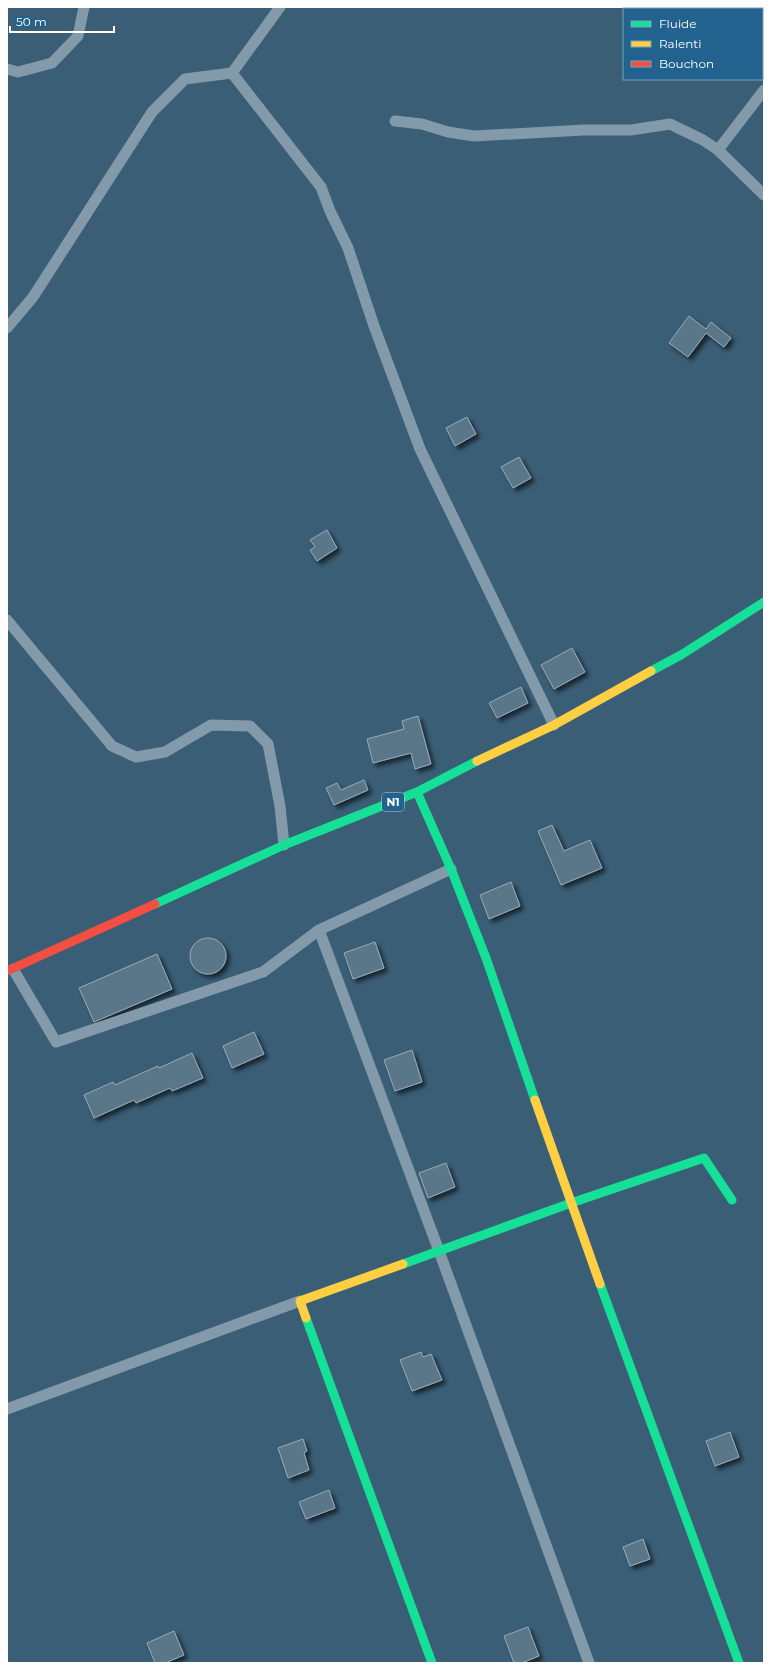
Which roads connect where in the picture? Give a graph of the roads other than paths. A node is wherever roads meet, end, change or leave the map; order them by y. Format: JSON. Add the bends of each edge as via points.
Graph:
{"nodes":[{"id":1,"x":84,"y":7,"type":"edge"},
{"id":2,"x":280,"y":7,"type":"edge"},
{"id":3,"x":7,"y":69,"type":"edge"},
{"id":4,"x":232,"y":73,"type":"junction"},
{"id":5,"x":764,"y":90,"type":"edge"},
{"id":6,"x":395,"y":121,"type":"dead end"},
{"id":7,"x":718,"y":150,"type":"junction"},
{"id":8,"x":764,"y":195,"type":"edge"},
{"id":9,"x":7,"y":328,"type":"edge"},
{"id":10,"x":764,"y":602,"type":"edge"},
{"id":11,"x":7,"y":620,"type":"edge"},
{"id":12,"x":554,"y":725,"type":"junction"},
{"id":13,"x":417,"y":792,"type":"junction"},
{"id":14,"x":284,"y":845,"type":"junction"},
{"id":15,"x":451,"y":869,"type":"junction"},
{"id":16,"x":319,"y":930,"type":"junction"},
{"id":17,"x":10,"y":970,"type":"edge"},
{"id":18,"x":732,"y":1200,"type":"dead end"},
{"id":19,"x":571,"y":1203,"type":"junction"},
{"id":20,"x":439,"y":1251,"type":"junction"},
{"id":21,"x":300,"y":1301,"type":"junction"},
{"id":22,"x":7,"y":1409,"type":"edge"},
{"id":23,"x":432,"y":1663,"type":"edge"},
{"id":24,"x":589,"y":1663,"type":"edge"},
{"id":25,"x":739,"y":1663,"type":"edge"}],
"edges":[{"from":1,"to":3,"type":"street","via":[[78,36],[52,63],[18,72]]},
{"from":2,"to":4,"type":"street"},
{"from":4,"to":9,"type":"street","via":[[185,79],[152,112],[33,297]]},
{"from":4,"to":12,"type":"street","via":[[321,187],[348,248],[420,449]]},
{"from":5,"to":7,"type":"street"},
{"from":6,"to":7,"type":"street","via":[[422,124],[474,136],[631,130],[670,124]]},
{"from":7,"to":8,"type":"street"},
{"from":10,"to":12,"type":"main road","number":"N1","via":[[681,655]]},
{"from":11,"to":14,"type":"street","via":[[112,746],[136,757],[166,752],[211,725],[250,726],[268,744],[280,806]]},
{"from":12,"to":13,"type":"main road","number":"N1"},
{"from":13,"to":14,"type":"main road","number":"N1"},
{"from":13,"to":15,"type":"main road"},
{"from":14,"to":17,"type":"main road","number":"N1"},
{"from":15,"to":16,"type":"street"},
{"from":15,"to":19,"type":"main road","via":[[486,958]]},
{"from":16,"to":17,"type":"street","via":[[263,972],[56,1042]]},
{"from":16,"to":20,"type":"street"},
{"from":18,"to":19,"type":"main road","via":[[704,1158]]},
{"from":19,"to":20,"type":"main road"},
{"from":19,"to":25,"type":"main road"},
{"from":20,"to":21,"type":"main road"},
{"from":20,"to":24,"type":"street"},
{"from":21,"to":22,"type":"street"},
{"from":21,"to":23,"type":"main road"}]}
